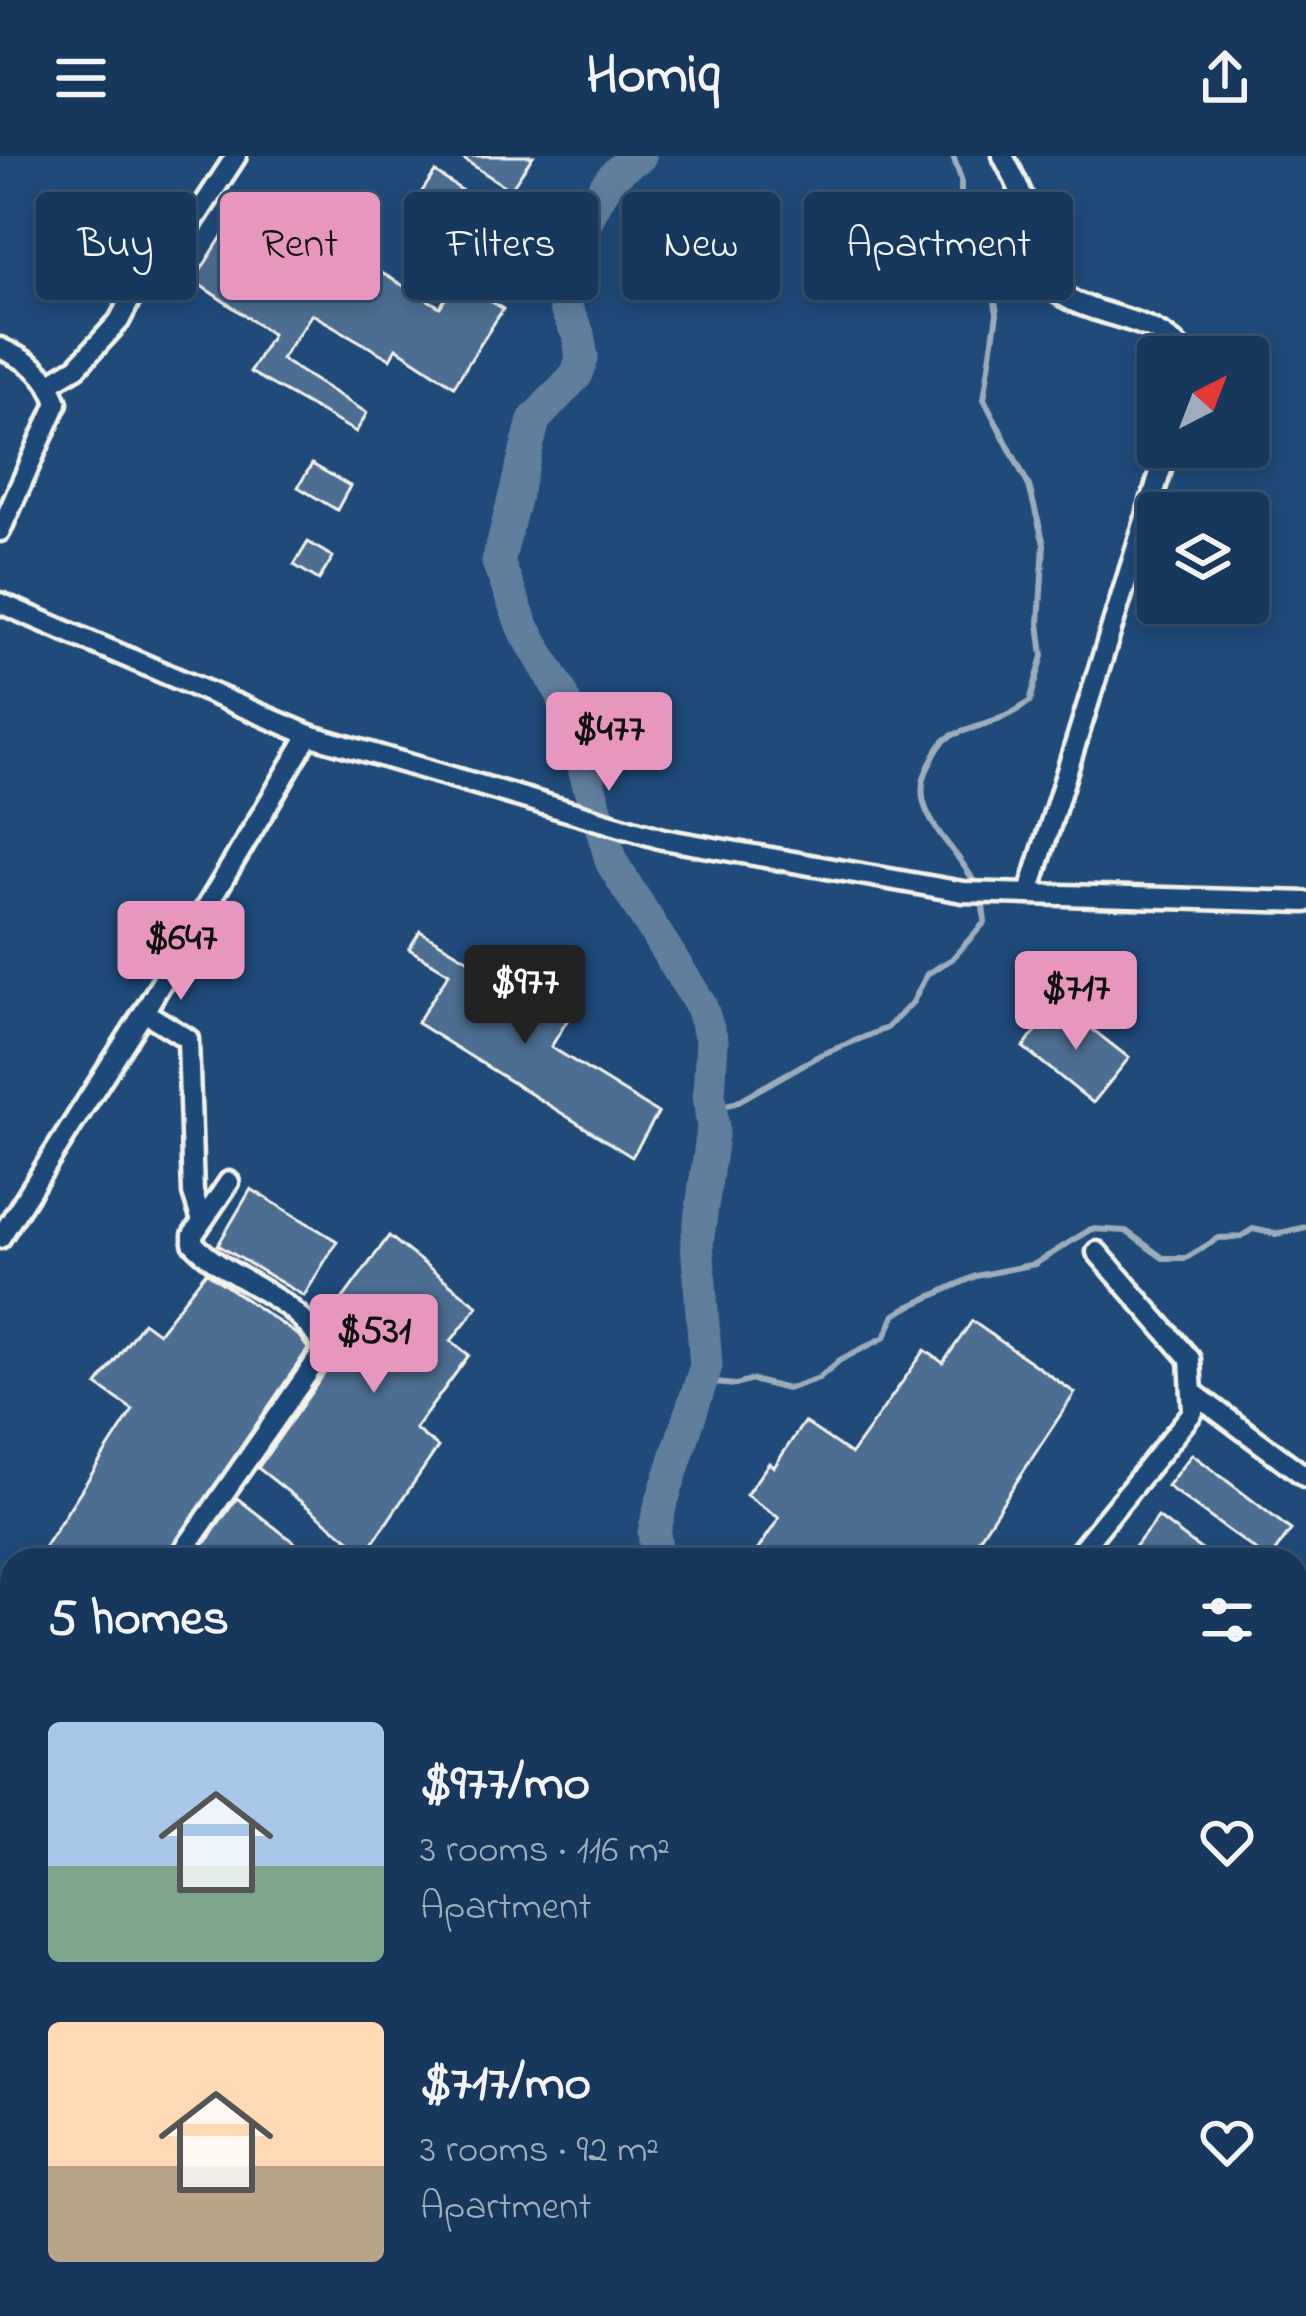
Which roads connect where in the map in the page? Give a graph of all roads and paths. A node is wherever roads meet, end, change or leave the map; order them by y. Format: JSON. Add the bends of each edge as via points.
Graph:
{"nodes":[{"id":1,"x":236,"y":156,"type":"edge"},
{"id":2,"x":1003,"y":156,"type":"edge"},
{"id":3,"x":1165,"y":336,"type":"edge"},
{"id":4,"x":0,"y":348,"type":"edge"},
{"id":5,"x":50,"y":383,"type":"junction"},
{"id":6,"x":1161,"y":468,"type":"edge"},
{"id":7,"x":0,"y":531,"type":"edge"},
{"id":8,"x":0,"y":603,"type":"edge"},
{"id":9,"x":309,"y":735,"type":"junction"},
{"id":10,"x":1029,"y":892,"type":"junction"},
{"id":11,"x":1306,"y":902,"type":"edge"},
{"id":12,"x":144,"y":1012,"type":"junction"},
{"id":13,"x":229,"y":1182,"type":"dead end"},
{"id":14,"x":202,"y":1222,"type":"junction"},
{"id":15,"x":0,"y":1238,"type":"edge"},
{"id":16,"x":1097,"y":1252,"type":"dead end"},
{"id":17,"x":1192,"y":1392,"type":"junction"},
{"id":18,"x":1306,"y":1477,"type":"edge"},
{"id":19,"x":186,"y":1548,"type":"edge"},
{"id":20,"x":1083,"y":1548,"type":"edge"}],
"edges":[{"from":1,"to":5,"type":"street","via":[[190,226],[153,256],[118,321],[77,368]]},
{"from":2,"to":3,"type":"street","via":[[1025,202],[1043,280]]},
{"from":4,"to":5,"type":"street","via":[[32,363]]},
{"from":5,"to":7,"type":"street","via":[[57,403]]},
{"from":6,"to":10,"type":"street"},
{"from":8,"to":9,"type":"street"},
{"from":9,"to":10,"type":"street","via":[[631,830],[963,892]]},
{"from":9,"to":12,"type":"street"},
{"from":10,"to":11,"type":"street"},
{"from":12,"to":14,"type":"street","via":[[188,1039]]},
{"from":12,"to":15,"type":"street"},
{"from":13,"to":14,"type":"street"},
{"from":14,"to":19,"type":"street","via":[[193,1235],[198,1250],[267,1291],[317,1334],[324,1350]]},
{"from":16,"to":17,"type":"street","via":[[1190,1359]]},
{"from":17,"to":18,"type":"street"},
{"from":17,"to":20,"type":"street","via":[[1193,1412]]}]}
